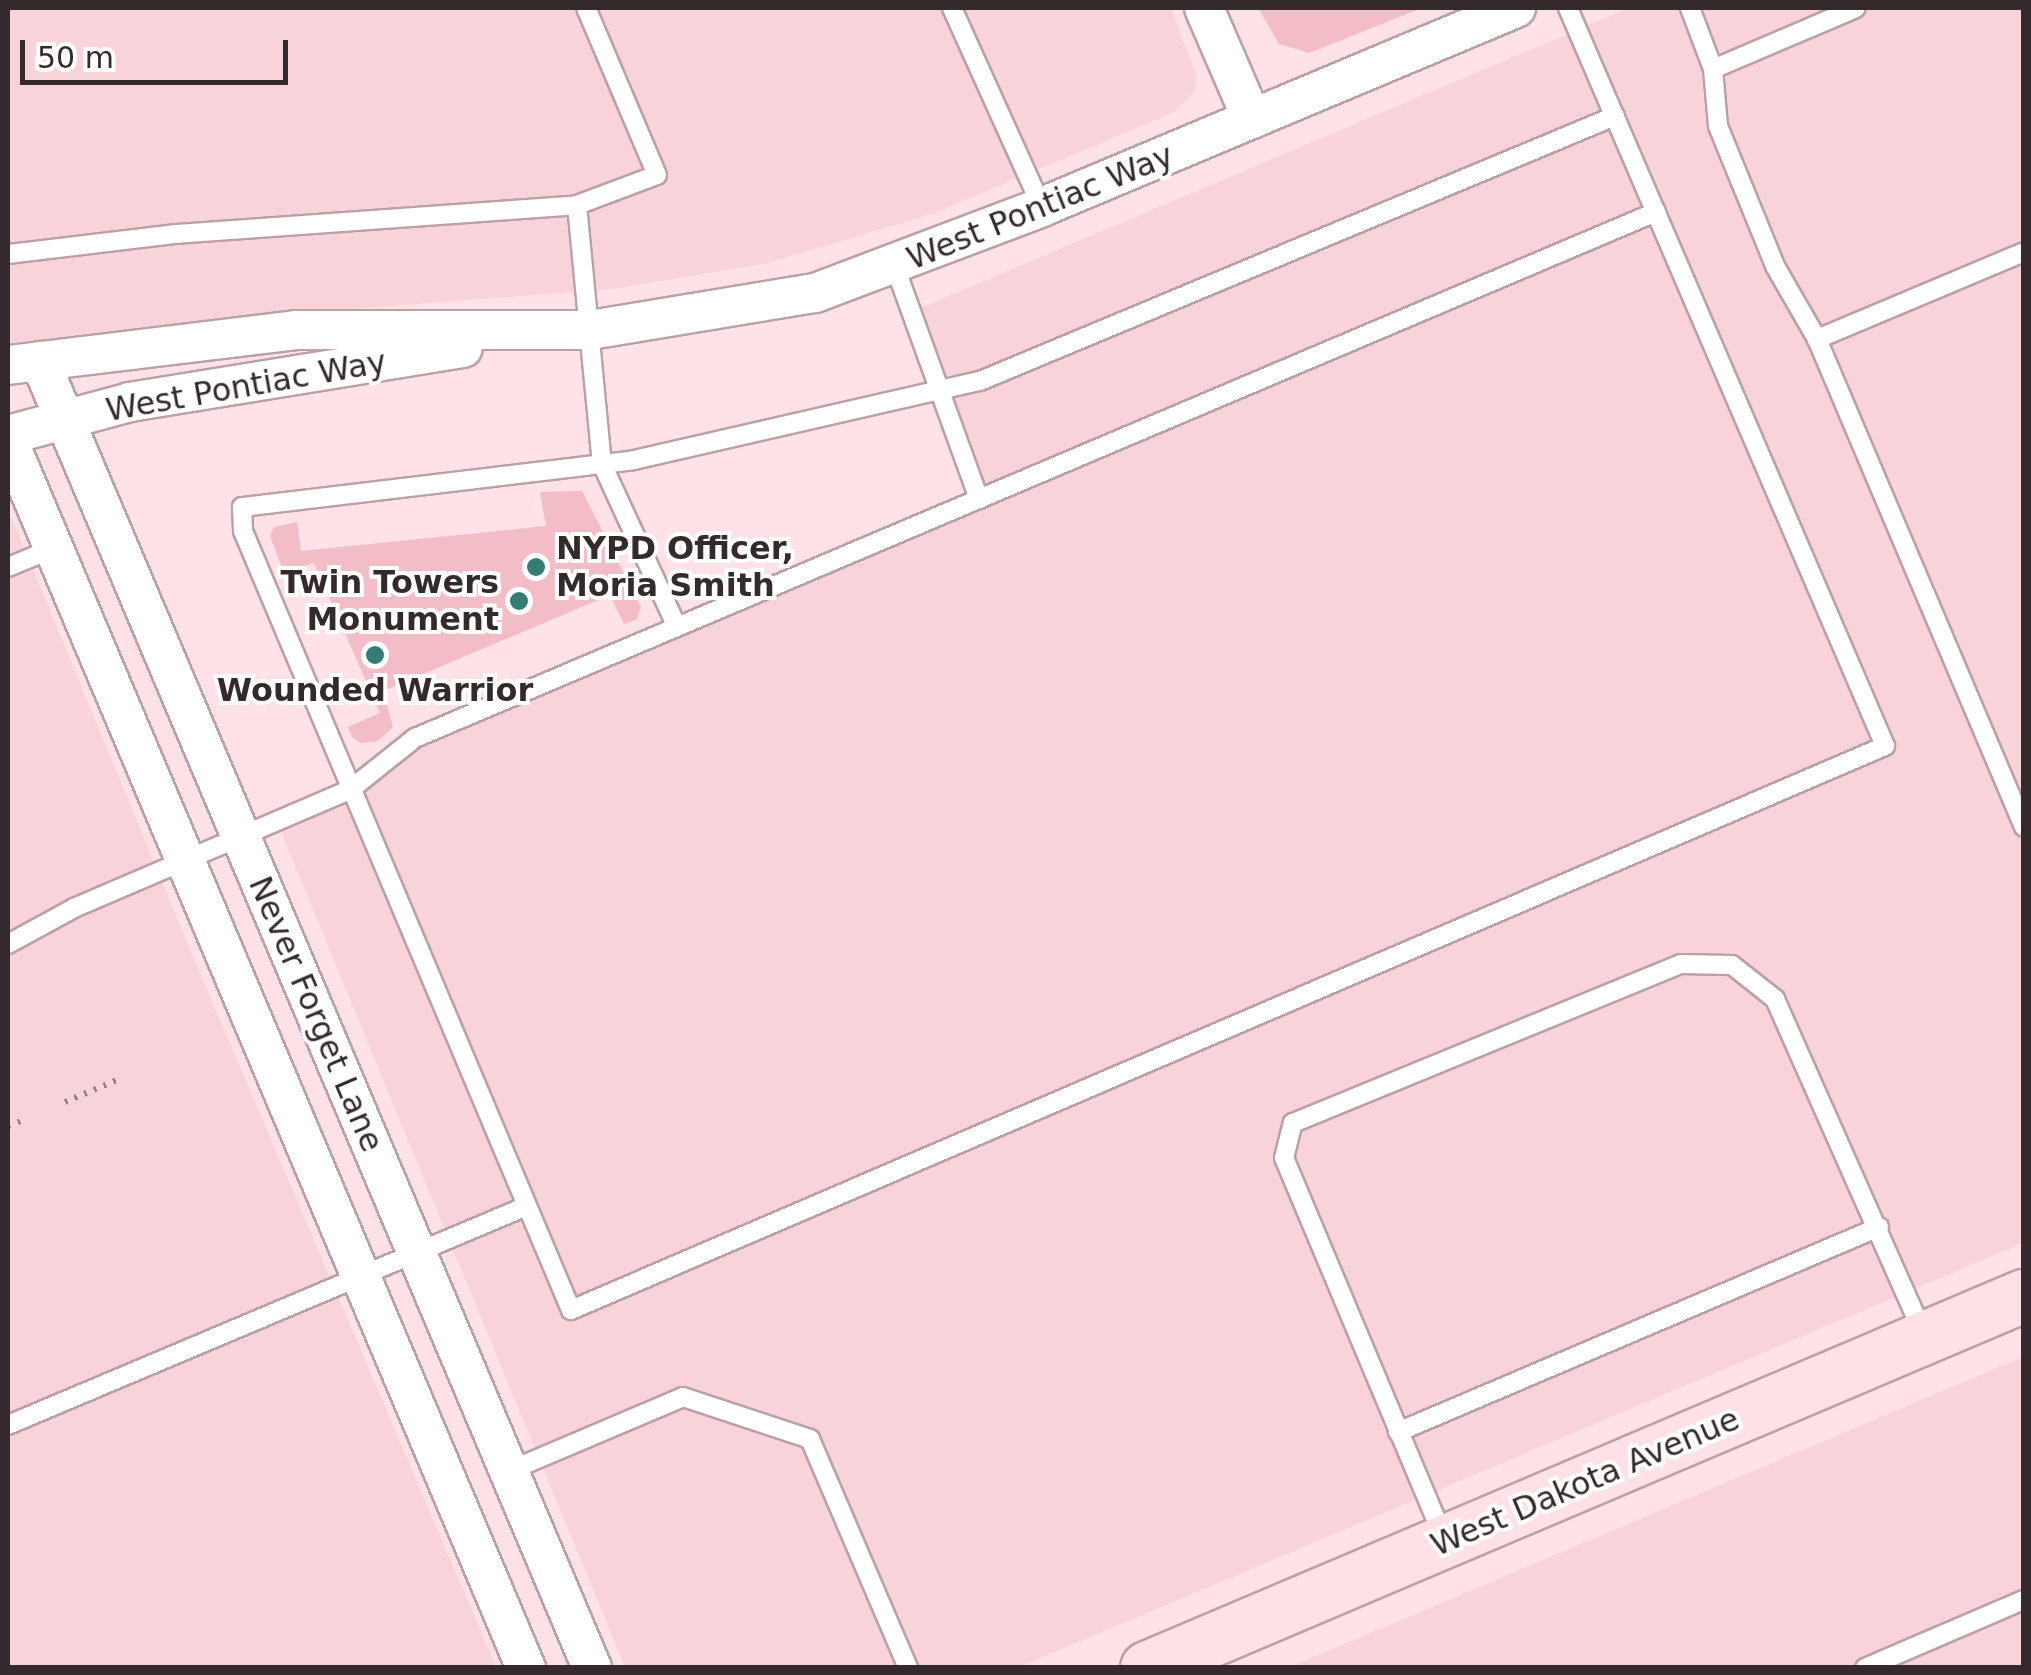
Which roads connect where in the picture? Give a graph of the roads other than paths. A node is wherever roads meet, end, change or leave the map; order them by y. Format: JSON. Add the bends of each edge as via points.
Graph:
{"nodes":[{"id":1,"x":586,"y":8,"type":"edge"},
{"id":2,"x":952,"y":8,"type":"edge"},
{"id":3,"x":1204,"y":8,"type":"edge"},
{"id":4,"x":1516,"y":8,"type":"edge"},
{"id":5,"x":1568,"y":8,"type":"edge"},
{"id":6,"x":1690,"y":8,"type":"edge"},
{"id":7,"x":1856,"y":8,"type":"edge"},
{"id":8,"x":1713,"y":69,"type":"junction"},
{"id":9,"x":1615,"y":116,"type":"junction"},
{"id":10,"x":1252,"y":119,"type":"junction"},
{"id":11,"x":577,"y":205,"type":"junction"},
{"id":12,"x":1042,"y":207,"type":"junction"},
{"id":13,"x":1656,"y":212,"type":"junction"},
{"id":14,"x":2024,"y":252,"type":"edge"},
{"id":15,"x":8,"y":254,"type":"edge"},
{"id":16,"x":895,"y":267,"type":"junction"},
{"id":17,"x":590,"y":330,"type":"junction"},
{"id":18,"x":544,"y":332,"type":"junction"},
{"id":19,"x":1817,"y":340,"type":"junction"},
{"id":20,"x":24,"y":363,"type":"edge"},
{"id":21,"x":940,"y":392,"type":"junction"},
{"id":22,"x":66,"y":419,"type":"junction"},
{"id":23,"x":8,"y":438,"type":"edge"},
{"id":24,"x":602,"y":464,"type":"junction"},
{"id":25,"x":979,"y":499,"type":"junction"},
{"id":26,"x":54,"y":548,"type":"junction"},
{"id":27,"x":8,"y":567,"type":"edge"},
{"id":28,"x":677,"y":627,"type":"junction"},
{"id":29,"x":351,"y":789,"type":"junction"},
{"id":30,"x":2024,"y":827,"type":"edge"},
{"id":31,"x":241,"y":836,"type":"junction"},
{"id":32,"x":187,"y":858,"type":"junction"},
{"id":33,"x":8,"y":944,"type":"edge"},
{"id":34,"x":527,"y":1206,"type":"junction"},
{"id":35,"x":1879,"y":1227,"type":"junction"},
{"id":36,"x":417,"y":1252,"type":"junction"},
{"id":37,"x":363,"y":1276,"type":"junction"},
{"id":38,"x":2024,"y":1296,"type":"edge"},
{"id":39,"x":1926,"y":1338,"type":"junction"},
{"id":40,"x":8,"y":1425,"type":"edge"},
{"id":41,"x":1398,"y":1432,"type":"junction"},
{"id":42,"x":508,"y":1471,"type":"junction"},
{"id":43,"x":1445,"y":1542,"type":"junction"},
{"id":44,"x":2024,"y":1600,"type":"edge"},
{"id":45,"x":526,"y":1668,"type":"edge"},
{"id":46,"x":592,"y":1668,"type":"edge"},
{"id":47,"x":908,"y":1668,"type":"edge"},
{"id":48,"x":1147,"y":1668,"type":"edge"},
{"id":49,"x":1865,"y":1668,"type":"edge"}],
"edges":[{"from":1,"to":11,"type":"lane","via":[[656,175]]},
{"from":2,"to":12,"type":"lane"},
{"from":3,"to":10,"type":"street"},
{"from":4,"to":10,"type":"street","name":"West Pontiac Way"},
{"from":5,"to":9,"type":"lane"},
{"from":6,"to":8,"type":"lane"},
{"from":7,"to":8,"type":"lane"},
{"from":8,"to":19,"type":"lane","via":[[1718,126],[1775,266]]},
{"from":9,"to":13,"type":"lane"},
{"from":9,"to":21,"type":"lane"},
{"from":10,"to":12,"type":"street","name":"West Pontiac Way"},
{"from":11,"to":15,"type":"lane","via":[[176,234]]},
{"from":11,"to":17,"type":"lane"},
{"from":12,"to":16,"type":"street","name":"West Pontiac Way"},
{"from":13,"to":25,"type":"lane"},
{"from":13,"to":34,"type":"lane","via":[[1886,746],[570,1310]]},
{"from":14,"to":19,"type":"lane"},
{"from":16,"to":17,"type":"street","name":"West Pontiac Way","via":[[746,309]]},
{"from":16,"to":21,"type":"lane"},
{"from":17,"to":18,"type":"street","name":"West Pontiac Way"},
{"from":17,"to":24,"type":"lane"},
{"from":18,"to":20,"type":"street","name":"West Pontiac Way","via":[[296,330]]},
{"from":18,"to":22,"type":"street","name":"West Pontiac Way"},
{"from":19,"to":30,"type":"lane"},
{"from":20,"to":22,"type":"street","name":"Never Forget Lane"},
{"from":21,"to":24,"type":"lane"},
{"from":21,"to":25,"type":"lane"},
{"from":22,"to":23,"type":"street","name":"West Pontiac Way"},
{"from":22,"to":31,"type":"street","name":"Never Forget Lane"},
{"from":23,"to":26,"type":"street","name":"Never Forget Lane"},
{"from":24,"to":28,"type":"lane"},
{"from":24,"to":29,"type":"lane","via":[[242,506],[243,531]]},
{"from":25,"to":28,"type":"lane"},
{"from":26,"to":27,"type":"lane"},
{"from":26,"to":32,"type":"street","name":"Never Forget Lane"},
{"from":28,"to":29,"type":"lane","via":[[415,738]]},
{"from":29,"to":31,"type":"lane"},
{"from":29,"to":34,"type":"lane"},
{"from":31,"to":32,"type":"lane"},
{"from":31,"to":36,"type":"street","name":"Never Forget Lane"},
{"from":32,"to":33,"type":"lane"},
{"from":32,"to":37,"type":"street","name":"Never Forget Lane"},
{"from":34,"to":36,"type":"lane"},
{"from":35,"to":39,"type":"lane"},
{"from":35,"to":41,"type":"lane"},
{"from":35,"to":41,"type":"lane","via":[[1775,999],[1732,965],[1681,964],[1293,1123],[1284,1158]]},
{"from":36,"to":37,"type":"lane"},
{"from":36,"to":42,"type":"street","name":"Never Forget Lane"},
{"from":37,"to":40,"type":"lane"},
{"from":37,"to":45,"type":"street","name":"Never Forget Lane"},
{"from":38,"to":39,"type":"street","name":"West Dakota Avenue"},
{"from":39,"to":43,"type":"street","name":"West Dakota Avenue"},
{"from":41,"to":43,"type":"lane"},
{"from":42,"to":46,"type":"street","name":"Never Forget Lane"},
{"from":42,"to":47,"type":"lane","via":[[683,1397],[810,1440]]},
{"from":43,"to":48,"type":"street","name":"West Dakota Avenue"},
{"from":44,"to":49,"type":"lane"}]}
